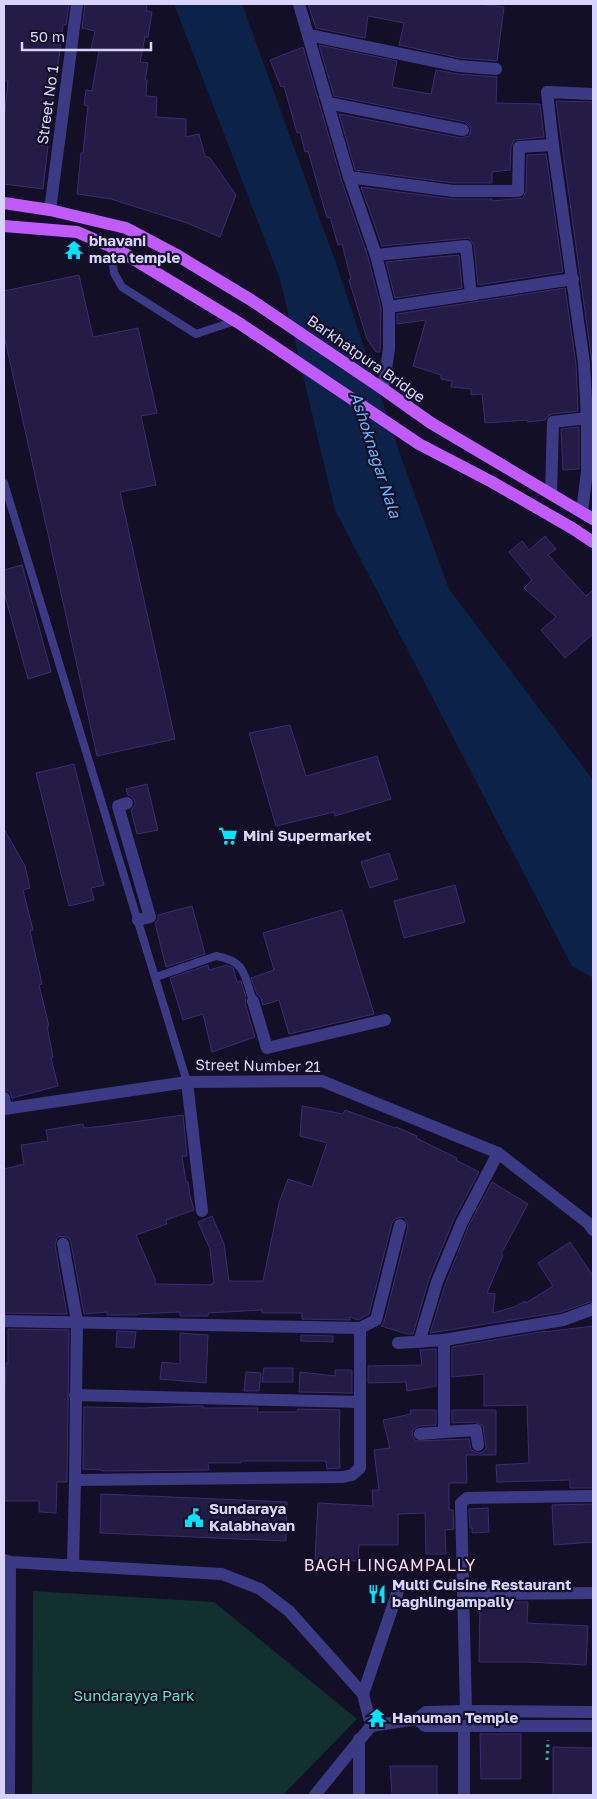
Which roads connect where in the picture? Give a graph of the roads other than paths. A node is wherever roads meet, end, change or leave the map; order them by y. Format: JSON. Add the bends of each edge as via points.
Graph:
{"nodes":[{"id":1,"x":77,"y":4,"type":"edge"},
{"id":2,"x":299,"y":4,"type":"edge"},
{"id":3,"x":309,"y":36,"type":"junction"},
{"id":4,"x":496,"y":69,"type":"dead end"},
{"id":5,"x":593,"y":94,"type":"edge"},
{"id":6,"x":328,"y":103,"type":"junction"},
{"id":7,"x":464,"y":130,"type":"dead end"},
{"id":8,"x":553,"y":144,"type":"junction"},
{"id":9,"x":349,"y":176,"type":"junction"},
{"id":10,"x":4,"y":204,"type":"edge"},
{"id":11,"x":50,"y":210,"type":"junction"},
{"id":12,"x":4,"y":226,"type":"edge"},
{"id":13,"x":111,"y":246,"type":"junction"},
{"id":14,"x":376,"y":256,"type":"junction"},
{"id":15,"x":574,"y":279,"type":"junction"},
{"id":16,"x":471,"y":296,"type":"junction"},
{"id":17,"x":389,"y":307,"type":"junction"},
{"id":18,"x":237,"y":322,"type":"junction"},
{"id":19,"x":383,"y":389,"type":"junction"},
{"id":20,"x":588,"y":418,"type":"junction"},
{"id":21,"x":431,"y":424,"type":"junction"},
{"id":22,"x":419,"y":444,"type":"junction"},
{"id":23,"x":590,"y":471,"type":"edge"},
{"id":24,"x":4,"y":483,"type":"edge"},
{"id":25,"x":551,"y":494,"type":"junction"},
{"id":26,"x":588,"y":515,"type":"edge"},
{"id":27,"x":593,"y":542,"type":"edge"},
{"id":28,"x":127,"y":803,"type":"dead end"},
{"id":29,"x":144,"y":919,"type":"junction"},
{"id":30,"x":156,"y":976,"type":"junction"},
{"id":31,"x":253,"y":1001,"type":"joint"},
{"id":32,"x":385,"y":1020,"type":"dead end"},
{"id":33,"x":187,"y":1082,"type":"junction"},
{"id":34,"x":5,"y":1106,"type":"edge"},
{"id":35,"x":498,"y":1153,"type":"junction"},
{"id":36,"x":202,"y":1211,"type":"dead end"},
{"id":37,"x":400,"y":1225,"type":"dead end"},
{"id":38,"x":593,"y":1230,"type":"edge"},
{"id":39,"x":63,"y":1244,"type":"dead end"},
{"id":40,"x":593,"y":1309,"type":"edge"},
{"id":41,"x":4,"y":1321,"type":"edge"},
{"id":42,"x":77,"y":1321,"type":"junction"},
{"id":43,"x":360,"y":1328,"type":"junction"},
{"id":44,"x":444,"y":1340,"type":"junction"},
{"id":45,"x":419,"y":1342,"type":"junction"},
{"id":46,"x":398,"y":1343,"type":"dead end"},
{"id":47,"x":75,"y":1395,"type":"junction"},
{"id":48,"x":360,"y":1402,"type":"junction"},
{"id":49,"x":444,"y":1432,"type":"junction"},
{"id":50,"x":420,"y":1434,"type":"dead end"},
{"id":51,"x":478,"y":1445,"type":"dead end"},
{"id":52,"x":76,"y":1480,"type":"junction"},
{"id":53,"x":593,"y":1496,"type":"edge"},
{"id":54,"x":6,"y":1562,"type":"edge"},
{"id":55,"x":73,"y":1566,"type":"junction"},
{"id":56,"x":400,"y":1585,"type":"dead end"},
{"id":57,"x":593,"y":1593,"type":"edge"},
{"id":58,"x":464,"y":1594,"type":"junction"},
{"id":59,"x":363,"y":1694,"type":"junction"},
{"id":60,"x":466,"y":1711,"type":"junction"},
{"id":61,"x":593,"y":1712,"type":"edge"},
{"id":62,"x":417,"y":1719,"type":"junction"},
{"id":63,"x":370,"y":1726,"type":"junction"},
{"id":64,"x":593,"y":1726,"type":"edge"},
{"id":65,"x":464,"y":1727,"type":"junction"},
{"id":66,"x":359,"y":1739,"type":"junction"},
{"id":67,"x":6,"y":1741,"type":"edge"},
{"id":68,"x":9,"y":1795,"type":"edge"},
{"id":69,"x":315,"y":1795,"type":"edge"},
{"id":70,"x":359,"y":1795,"type":"edge"},
{"id":71,"x":464,"y":1795,"type":"edge"}],
"edges":[{"from":1,"to":11,"type":"street","name":"Street No 1"},
{"from":2,"to":3,"type":"street"},
{"from":3,"to":4,"type":"street","via":[[459,66]]},
{"from":3,"to":6,"type":"street"},
{"from":5,"to":8,"type":"street","via":[[547,92]]},
{"from":6,"to":7,"type":"street"},
{"from":6,"to":9,"type":"street"},
{"from":8,"to":9,"type":"street","via":[[519,147],[518,191],[453,191]]},
{"from":8,"to":15,"type":"street"},
{"from":9,"to":14,"type":"street"},
{"from":10,"to":11,"type":"main road","name":"Barkhatpura Bridge"},
{"from":11,"to":19,"type":"main road","name":"Barkhatpura Bridge","via":[[126,228],[175,254],[251,300]]},
{"from":12,"to":13,"type":"main road","via":[[77,232]]},
{"from":13,"to":18,"type":"main road"},
{"from":13,"to":18,"type":"lane","via":[[114,273],[122,287],[196,334]]},
{"from":14,"to":16,"type":"street","via":[[466,246]]},
{"from":14,"to":17,"type":"street"},
{"from":15,"to":16,"type":"street"},
{"from":15,"to":20,"type":"street"},
{"from":16,"to":17,"type":"street"},
{"from":17,"to":19,"type":"street","via":[[390,349]]},
{"from":18,"to":22,"type":"main road"},
{"from":19,"to":21,"type":"main road","name":"Barkhatpura Bridge"},
{"from":20,"to":23,"type":"street"},
{"from":20,"to":25,"type":"street","via":[[553,422]]},
{"from":21,"to":22,"type":"main road"},
{"from":21,"to":25,"type":"main road","name":"Barkhatpura Bridge"},
{"from":22,"to":27,"type":"main road"},
{"from":23,"to":26,"type":"street"},
{"from":24,"to":29,"type":"lane"},
{"from":25,"to":26,"type":"main road","name":"Barkhatpura Bridge"},
{"from":28,"to":29,"type":"street","via":[[118,806]]},
{"from":29,"to":30,"type":"lane"},
{"from":30,"to":31,"type":"lane","via":[[216,956],[226,958],[242,969]]},
{"from":30,"to":33,"type":"lane"},
{"from":31,"to":32,"type":"street","via":[[267,1048]]},
{"from":33,"to":34,"type":"street","name":"Street Number 21"},
{"from":33,"to":35,"type":"street","name":"Street Number 21","via":[[322,1081]]},
{"from":33,"to":36,"type":"street"},
{"from":35,"to":38,"type":"street","name":"Street Number 21"},
{"from":35,"to":45,"type":"street","via":[[437,1282]]},
{"from":37,"to":43,"type":"street","via":[[376,1320]]},
{"from":39,"to":42,"type":"street"},
{"from":40,"to":44,"type":"street","via":[[563,1320]]},
{"from":41,"to":42,"type":"street"},
{"from":42,"to":43,"type":"street"},
{"from":42,"to":47,"type":"street"},
{"from":43,"to":48,"type":"street"},
{"from":44,"to":45,"type":"street"},
{"from":44,"to":49,"type":"street"},
{"from":45,"to":46,"type":"street"},
{"from":47,"to":48,"type":"street"},
{"from":47,"to":52,"type":"street"},
{"from":48,"to":52,"type":"street","via":[[360,1468],[352,1475]]},
{"from":49,"to":50,"type":"street"},
{"from":49,"to":51,"type":"street","via":[[476,1430]]},
{"from":52,"to":55,"type":"street"},
{"from":53,"to":58,"type":"street","via":[[464,1500],[460,1507]]},
{"from":54,"to":55,"type":"street"},
{"from":54,"to":67,"type":"street"},
{"from":55,"to":59,"type":"street","via":[[222,1574],[260,1589],[289,1611]]},
{"from":56,"to":59,"type":"street"},
{"from":57,"to":58,"type":"street"},
{"from":58,"to":60,"type":"street"},
{"from":59,"to":63,"type":"street"},
{"from":60,"to":61,"type":"street"},
{"from":60,"to":62,"type":"street","via":[[426,1712]]},
{"from":62,"to":63,"type":"street"},
{"from":62,"to":65,"type":"street","via":[[425,1726]]},
{"from":63,"to":66,"type":"street"},
{"from":64,"to":65,"type":"street"},
{"from":65,"to":71,"type":"street"},
{"from":66,"to":69,"type":"street"},
{"from":66,"to":70,"type":"street"},
{"from":67,"to":68,"type":"street"}]}
